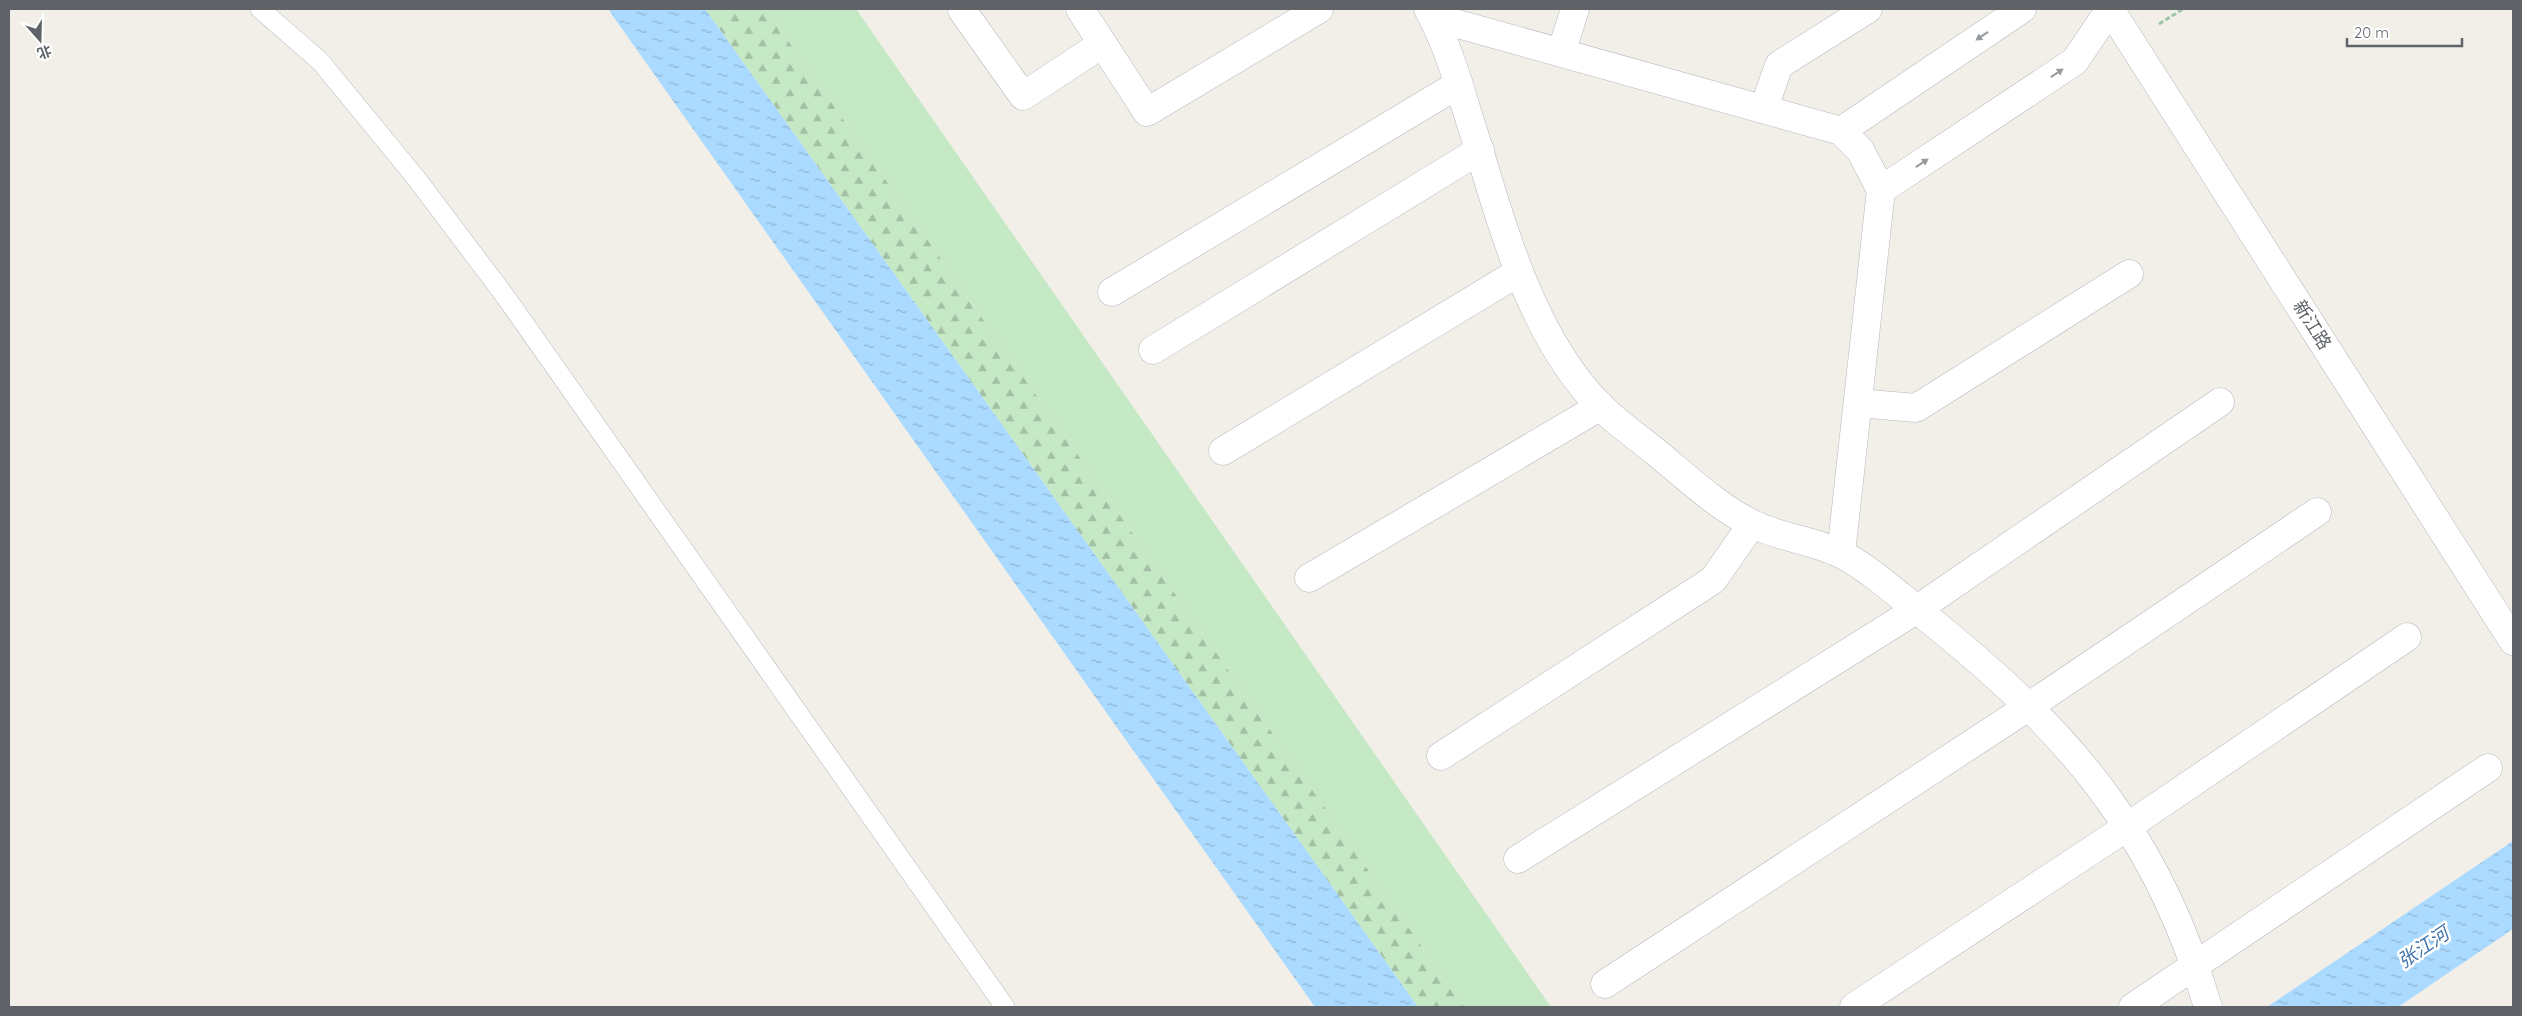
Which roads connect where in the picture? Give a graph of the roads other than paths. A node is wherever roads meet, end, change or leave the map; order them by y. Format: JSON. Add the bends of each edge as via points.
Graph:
{"nodes":[{"id":1,"x":260,"y":9,"type":"edge"},
{"id":2,"x":964,"y":9,"type":"edge"},
{"id":3,"x":1080,"y":9,"type":"edge"},
{"id":4,"x":1319,"y":9,"type":"edge"},
{"id":5,"x":1575,"y":9,"type":"edge"},
{"id":6,"x":1868,"y":9,"type":"edge"},
{"id":7,"x":2022,"y":9,"type":"edge"},
{"id":8,"x":2110,"y":9,"type":"edge"},
{"id":9,"x":1431,"y":13,"type":"edge"},
{"id":10,"x":1102,"y":44,"type":"junction"},
{"id":11,"x":1561,"y":52,"type":"junction"},
{"id":12,"x":1458,"y":84,"type":"junction"},
{"id":13,"x":1764,"y":108,"type":"junction"},
{"id":14,"x":1841,"y":131,"type":"junction"},
{"id":15,"x":1480,"y":150,"type":"junction"},
{"id":16,"x":1881,"y":190,"type":"junction"},
{"id":17,"x":1519,"y":272,"type":"junction"},
{"id":18,"x":2129,"y":274,"type":"dead end"},
{"id":19,"x":1112,"y":292,"type":"dead end"},
{"id":20,"x":1153,"y":350,"type":"dead end"},
{"id":21,"x":2220,"y":402,"type":"dead end"},
{"id":22,"x":1858,"y":403,"type":"junction"},
{"id":23,"x":1600,"y":406,"type":"junction"},
{"id":24,"x":1223,"y":451,"type":"dead end"},
{"id":25,"x":2317,"y":512,"type":"dead end"},
{"id":26,"x":1752,"y":524,"type":"junction"},
{"id":27,"x":1841,"y":554,"type":"junction"},
{"id":28,"x":1309,"y":578,"type":"dead end"},
{"id":29,"x":1916,"y":610,"type":"junction"},
{"id":30,"x":2407,"y":637,"type":"dead end"},
{"id":31,"x":2513,"y":641,"type":"edge"},
{"id":32,"x":2028,"y":707,"type":"junction"},
{"id":33,"x":1441,"y":756,"type":"dead end"},
{"id":34,"x":2488,"y":768,"type":"dead end"},
{"id":35,"x":2126,"y":827,"type":"junction"},
{"id":36,"x":1518,"y":859,"type":"dead end"},
{"id":37,"x":2196,"y":966,"type":"junction"},
{"id":38,"x":1605,"y":984,"type":"dead end"},
{"id":39,"x":1005,"y":1007,"type":"edge"},
{"id":40,"x":1854,"y":1007,"type":"edge"},
{"id":41,"x":2133,"y":1007,"type":"edge"},
{"id":42,"x":2208,"y":1007,"type":"edge"}],
"edges":[{"from":1,"to":39,"type":"lane","via":[[320,61],[416,178],[499,289]]},
{"from":2,"to":10,"type":"street","via":[[1023,96]]},
{"from":3,"to":10,"type":"street"},
{"from":4,"to":10,"type":"street","via":[[1147,112]]},
{"from":5,"to":11,"type":"street"},
{"from":6,"to":13,"type":"street","via":[[1779,64]]},
{"from":7,"to":14,"type":"street","one_way":true},
{"from":16,"to":8,"type":"street","one_way":true,"via":[[2075,61]]},
{"from":8,"to":31,"type":"street","name":"新江路"},
{"from":9,"to":11,"type":"street"},
{"from":9,"to":12,"type":"street"},
{"from":11,"to":13,"type":"street"},
{"from":12,"to":15,"type":"street"},
{"from":12,"to":19,"type":"street"},
{"from":13,"to":14,"type":"street"},
{"from":14,"to":16,"type":"street","via":[[1860,150]]},
{"from":15,"to":17,"type":"street"},
{"from":15,"to":20,"type":"street"},
{"from":16,"to":22,"type":"street"},
{"from":17,"to":23,"type":"street","via":[[1544,327]]},
{"from":17,"to":24,"type":"street"},
{"from":18,"to":22,"type":"street","via":[[1916,408]]},
{"from":21,"to":29,"type":"street"},
{"from":22,"to":27,"type":"street"},
{"from":23,"to":26,"type":"street","via":[[1704,492]]},
{"from":23,"to":28,"type":"street"},
{"from":25,"to":32,"type":"street"},
{"from":26,"to":27,"type":"street"},
{"from":26,"to":33,"type":"street","via":[[1713,580]]},
{"from":27,"to":29,"type":"street"},
{"from":29,"to":32,"type":"street"},
{"from":29,"to":36,"type":"street"},
{"from":30,"to":35,"type":"street"},
{"from":32,"to":35,"type":"street","via":[[2074,755]]},
{"from":32,"to":38,"type":"street"},
{"from":34,"to":37,"type":"street"},
{"from":35,"to":37,"type":"street","via":[[2153,872]]},
{"from":35,"to":40,"type":"street"},
{"from":37,"to":41,"type":"street"},
{"from":37,"to":42,"type":"street"}]}
